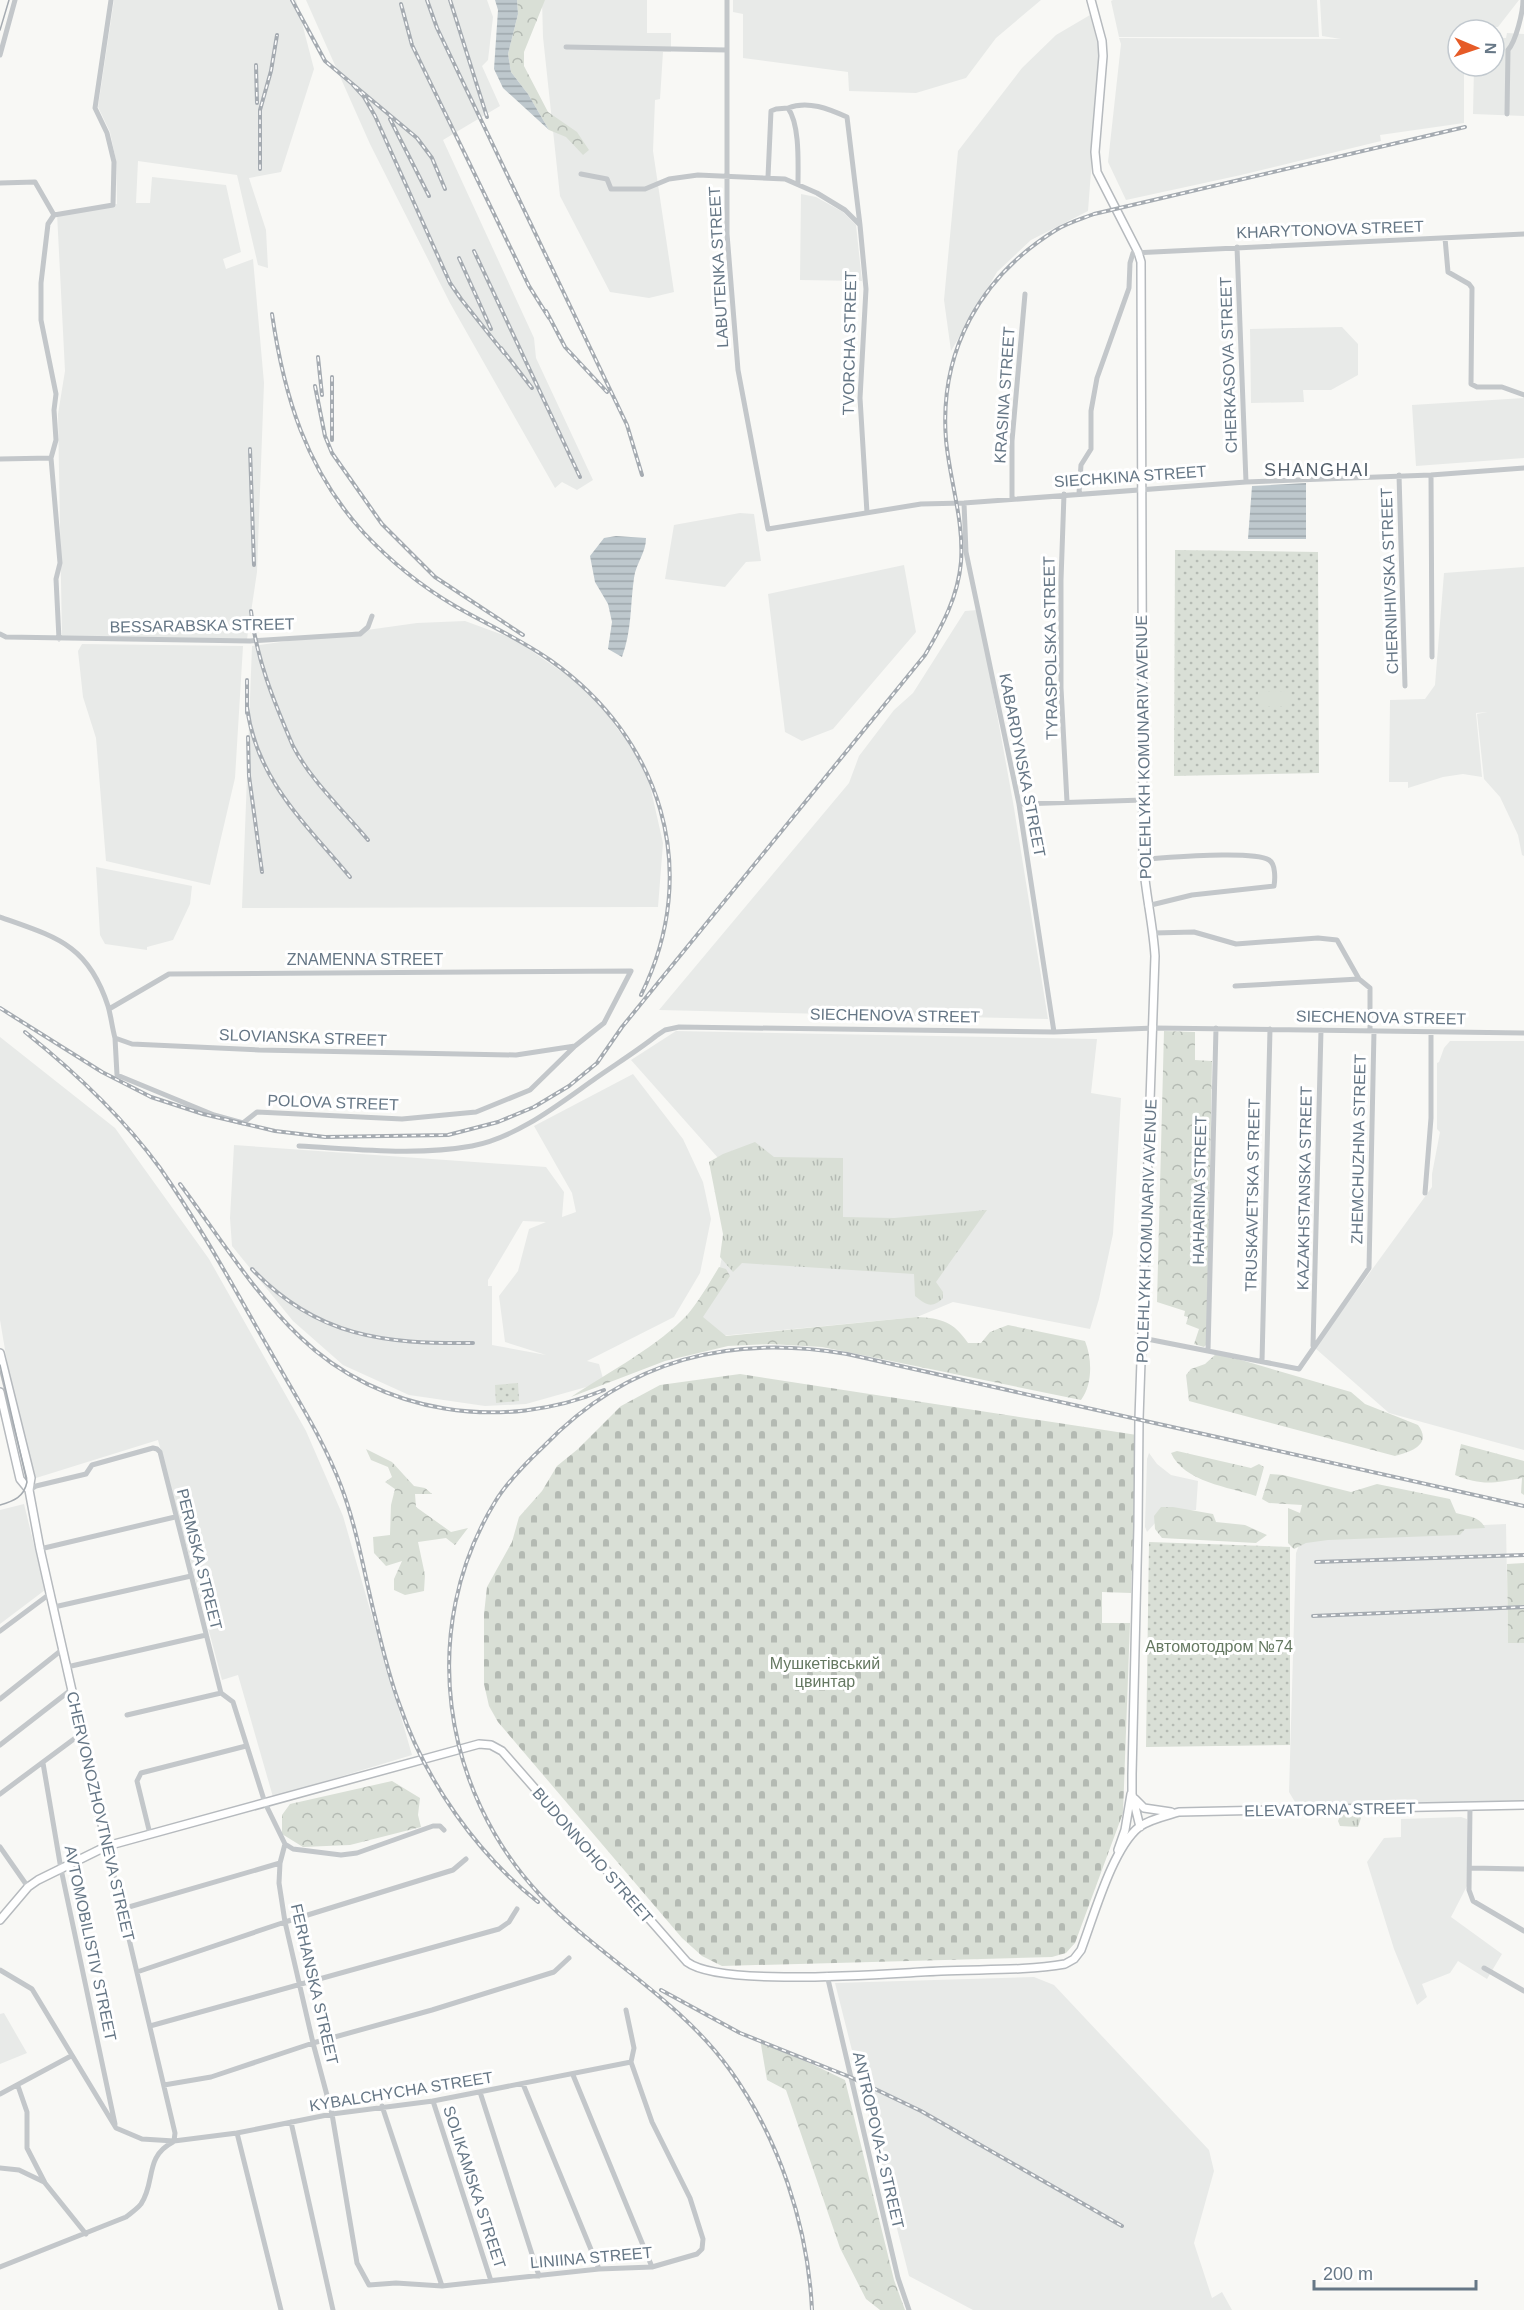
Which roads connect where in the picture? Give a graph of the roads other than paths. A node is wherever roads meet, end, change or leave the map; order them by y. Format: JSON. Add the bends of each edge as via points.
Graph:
{"nodes":[{"id":1,"x":15,"y":0,"type":"edge"},
{"id":2,"x":111,"y":0,"type":"edge"},
{"id":3,"x":727,"y":0,"type":"edge"},
{"id":4,"x":1092,"y":0,"type":"edge"},
{"id":5,"x":1523,"y":0,"type":"edge"},
{"id":6,"x":566,"y":47,"type":"dead end"},
{"id":7,"x":728,"y":50,"type":"junction"},
{"id":8,"x":0,"y":55,"type":"edge"},
{"id":9,"x":788,"y":108,"type":"junction"},
{"id":10,"x":1507,"y":114,"type":"dead end"},
{"id":11,"x":581,"y":174,"type":"dead end"},
{"id":12,"x":727,"y":176,"type":"junction"},
{"id":13,"x":768,"y":177,"type":"junction"},
{"id":14,"x":0,"y":183,"type":"edge"},
{"id":15,"x":798,"y":184,"type":"junction"},
{"id":16,"x":54,"y":215,"type":"junction"},
{"id":17,"x":861,"y":225,"type":"junction"},
{"id":18,"x":1524,"y":234,"type":"edge"},
{"id":19,"x":1445,"y":238,"type":"junction"},
{"id":20,"x":1237,"y":246,"type":"junction"},
{"id":21,"x":1138,"y":252,"type":"junction"},
{"id":22,"x":1024,"y":294,"type":"dead end"},
{"id":23,"x":1524,"y":395,"type":"edge"},
{"id":24,"x":51,"y":458,"type":"junction"},
{"id":25,"x":0,"y":459,"type":"edge"},
{"id":26,"x":1524,"y":468,"type":"edge"},
{"id":27,"x":1399,"y":475,"type":"junction"},
{"id":28,"x":1431,"y":475,"type":"junction"},
{"id":29,"x":1246,"y":482,"type":"junction"},
{"id":30,"x":1142,"y":489,"type":"junction"},
{"id":31,"x":1079,"y":493,"type":"junction"},
{"id":32,"x":1064,"y":494,"type":"junction"},
{"id":33,"x":1012,"y":498,"type":"junction"},
{"id":34,"x":964,"y":503,"type":"junction"},
{"id":35,"x":867,"y":513,"type":"junction"},
{"id":36,"x":768,"y":529,"type":"joint"},
{"id":37,"x":372,"y":616,"type":"dead end"},
{"id":38,"x":0,"y":634,"type":"edge"},
{"id":39,"x":59,"y":639,"type":"junction"},
{"id":40,"x":1432,"y":657,"type":"dead end"},
{"id":41,"x":1406,"y":686,"type":"dead end"},
{"id":42,"x":1143,"y":800,"type":"junction"},
{"id":43,"x":1067,"y":802,"type":"junction"},
{"id":44,"x":1019,"y":804,"type":"junction"},
{"id":45,"x":1143,"y":859,"type":"junction"},
{"id":46,"x":1147,"y":906,"type":"junction"},
{"id":47,"x":0,"y":917,"type":"edge"},
{"id":48,"x":1154,"y":933,"type":"junction"},
{"id":49,"x":631,"y":971,"type":"joint"},
{"id":50,"x":1359,"y":979,"type":"junction"},
{"id":51,"x":1235,"y":986,"type":"dead end"},
{"id":52,"x":109,"y":1009,"type":"junction"},
{"id":53,"x":1154,"y":1028,"type":"junction"},
{"id":54,"x":1216,"y":1028,"type":"junction"},
{"id":55,"x":1270,"y":1029,"type":"junction"},
{"id":56,"x":1321,"y":1030,"type":"junction"},
{"id":57,"x":1372,"y":1030,"type":"junction"},
{"id":58,"x":1054,"y":1032,"type":"junction"},
{"id":59,"x":1431,"y":1032,"type":"junction"},
{"id":60,"x":1524,"y":1033,"type":"edge"},
{"id":61,"x":115,"y":1038,"type":"junction"},
{"id":62,"x":575,"y":1046,"type":"junction"},
{"id":63,"x":299,"y":1146,"type":"dead end"},
{"id":64,"x":1425,"y":1193,"type":"dead end"},
{"id":65,"x":1142,"y":1338,"type":"junction"},
{"id":66,"x":1313,"y":1346,"type":"junction"},
{"id":67,"x":1208,"y":1351,"type":"junction"},
{"id":68,"x":0,"y":1353,"type":"edge"},
{"id":69,"x":1262,"y":1362,"type":"junction"},
{"id":70,"x":0,"y":1392,"type":"edge"},
{"id":71,"x":29,"y":1490,"type":"junction"},
{"id":72,"x":175,"y":1517,"type":"junction"},
{"id":73,"x":40,"y":1549,"type":"junction"},
{"id":74,"x":191,"y":1576,"type":"junction"},
{"id":75,"x":51,"y":1593,"type":"junction"},
{"id":76,"x":54,"y":1607,"type":"junction"},
{"id":77,"x":0,"y":1631,"type":"edge"},
{"id":78,"x":206,"y":1635,"type":"junction"},
{"id":79,"x":63,"y":1649,"type":"junction"},
{"id":80,"x":67,"y":1667,"type":"junction"},
{"id":81,"x":72,"y":1689,"type":"junction"},
{"id":82,"x":221,"y":1693,"type":"junction"},
{"id":83,"x":0,"y":1699,"type":"edge"},
{"id":84,"x":127,"y":1715,"type":"dead end"},
{"id":85,"x":82,"y":1733,"type":"junction"},
{"id":86,"x":0,"y":1745,"type":"edge"},
{"id":87,"x":246,"y":1746,"type":"junction"},
{"id":88,"x":43,"y":1763,"type":"junction"},
{"id":89,"x":1131,"y":1788,"type":"junction"},
{"id":90,"x":0,"y":1794,"type":"edge"},
{"id":91,"x":265,"y":1803,"type":"junction"},
{"id":92,"x":1524,"y":1805,"type":"edge"},
{"id":93,"x":1470,"y":1806,"type":"junction"},
{"id":94,"x":1179,"y":1812,"type":"junction"},
{"id":95,"x":1140,"y":1827,"type":"junction"},
{"id":96,"x":444,"y":1830,"type":"dead end"},
{"id":97,"x":150,"y":1834,"type":"junction"},
{"id":98,"x":285,"y":1845,"type":"junction"},
{"id":99,"x":107,"y":1846,"type":"junction"},
{"id":100,"x":0,"y":1847,"type":"edge"},
{"id":101,"x":466,"y":1859,"type":"dead end"},
{"id":102,"x":1115,"y":1859,"type":"junction"},
{"id":103,"x":280,"y":1863,"type":"junction"},
{"id":104,"x":1470,"y":1868,"type":"junction"},
{"id":105,"x":61,"y":1869,"type":"junction"},
{"id":106,"x":1524,"y":1869,"type":"edge"},
{"id":107,"x":28,"y":1887,"type":"junction"},
{"id":108,"x":122,"y":1909,"type":"junction"},
{"id":109,"x":517,"y":1909,"type":"dead end"},
{"id":110,"x":0,"y":1920,"type":"edge"},
{"id":111,"x":285,"y":1922,"type":"junction"},
{"id":112,"x":1524,"y":1931,"type":"edge"},
{"id":113,"x":569,"y":1958,"type":"dead end"},
{"id":114,"x":1484,"y":1968,"type":"dead end"},
{"id":115,"x":0,"y":1970,"type":"edge"},
{"id":116,"x":137,"y":1972,"type":"junction"},
{"id":117,"x":827,"y":1975,"type":"junction"},
{"id":118,"x":299,"y":1986,"type":"junction"},
{"id":119,"x":1524,"y":1990,"type":"edge"},
{"id":120,"x":626,"y":2010,"type":"dead end"},
{"id":121,"x":150,"y":2026,"type":"junction"},
{"id":122,"x":313,"y":2043,"type":"junction"},
{"id":123,"x":71,"y":2056,"type":"junction"},
{"id":124,"x":631,"y":2062,"type":"junction"},
{"id":125,"x":573,"y":2075,"type":"junction"},
{"id":126,"x":523,"y":2084,"type":"junction"},
{"id":127,"x":164,"y":2085,"type":"junction"},
{"id":128,"x":18,"y":2086,"type":"junction"},
{"id":129,"x":480,"y":2092,"type":"junction"},
{"id":130,"x":0,"y":2094,"type":"edge"},
{"id":131,"x":433,"y":2101,"type":"junction"},
{"id":132,"x":382,"y":2106,"type":"junction"},
{"id":133,"x":332,"y":2114,"type":"junction"},
{"id":134,"x":291,"y":2122,"type":"junction"},
{"id":135,"x":116,"y":2128,"type":"junction"},
{"id":136,"x":237,"y":2133,"type":"junction"},
{"id":137,"x":174,"y":2141,"type":"junction"},
{"id":138,"x":0,"y":2168,"type":"edge"},
{"id":139,"x":45,"y":2182,"type":"junction"},
{"id":140,"x":86,"y":2234,"type":"junction"},
{"id":141,"x":0,"y":2267,"type":"edge"},
{"id":142,"x":652,"y":2267,"type":"junction"},
{"id":143,"x":599,"y":2270,"type":"junction"},
{"id":144,"x":539,"y":2276,"type":"junction"},
{"id":145,"x":491,"y":2281,"type":"junction"},
{"id":146,"x":369,"y":2285,"type":"joint"},
{"id":147,"x":442,"y":2286,"type":"junction"},
{"id":148,"x":281,"y":2310,"type":"edge"},
{"id":149,"x":333,"y":2310,"type":"edge"},
{"id":150,"x":909,"y":2310,"type":"edge"}],
"edges":[{"from":1,"to":8,"type":"street"},
{"from":2,"to":16,"type":"street","via":[[95,108],[107,133],[114,162],[113,205]]},
{"from":3,"to":7,"type":"street","name":"LABUTENKA STREET"},
{"from":4,"to":21,"type":"main road","name":"POLEHLYKH KOMUNARIV AVENUE","via":[[1102,48],[1097,172]]},
{"from":5,"to":10,"type":"street","via":[[1513,45],[1508,50]]},
{"from":6,"to":7,"type":"street"},
{"from":7,"to":12,"type":"street","name":"LABUTENKA STREET"},
{"from":9,"to":13,"type":"street","via":[[771,111]]},
{"from":9,"to":15,"type":"street","via":[[795,130]]},
{"from":9,"to":17,"type":"street","name":"TVORCHA STREET","via":[[798,104],[828,108],[847,117]]},
{"from":11,"to":12,"type":"street","via":[[607,179],[611,189],[645,189],[686,175]]},
{"from":12,"to":13,"type":"street"},
{"from":12,"to":36,"type":"street","name":"LABUTENKA STREET","via":[[727,234],[738,370]]},
{"from":13,"to":15,"type":"street"},
{"from":14,"to":16,"type":"street","via":[[35,182]]},
{"from":15,"to":17,"type":"street","via":[[845,210]]},
{"from":16,"to":24,"type":"street","via":[[48,224],[41,283],[42,320],[56,394],[56,440]]},
{"from":17,"to":35,"type":"street","name":"TVORCHA STREET","via":[[866,289],[860,398]]},
{"from":18,"to":19,"type":"street","name":"KHARYTONOVA STREET"},
{"from":19,"to":20,"type":"street","name":"KHARYTONOVA STREET"},
{"from":19,"to":23,"type":"street","via":[[1449,272],[1472,288],[1471,384],[1502,387]]},
{"from":20,"to":21,"type":"street","name":"KHARYTONOVA STREET"},
{"from":20,"to":29,"type":"street","name":"CHERKASOVA STREET"},
{"from":21,"to":30,"type":"main road","name":"POLEHLYKH KOMUNARIV AVENUE"},
{"from":21,"to":31,"type":"street","via":[[1130,263],[1127,294],[1097,378],[1091,411],[1091,449],[1081,465]]},
{"from":22,"to":33,"type":"street","name":"KRASINA STREET","via":[[1012,441]]},
{"from":24,"to":25,"type":"street"},
{"from":24,"to":39,"type":"street","via":[[60,563],[56,579]]},
{"from":26,"to":28,"type":"street","name":"SIECHKINA STREET"},
{"from":27,"to":28,"type":"street","name":"SIECHKINA STREET"},
{"from":27,"to":29,"type":"street","name":"SIECHKINA STREET"},
{"from":27,"to":41,"type":"street","name":"CHERNIHIVSKA STREET"},
{"from":28,"to":40,"type":"street"},
{"from":29,"to":30,"type":"street","name":"SIECHKINA STREET"},
{"from":30,"to":31,"type":"street","name":"SIECHKINA STREET"},
{"from":30,"to":42,"type":"main road","name":"POLEHLYKH KOMUNARIV AVENUE"},
{"from":31,"to":32,"type":"street","name":"SIECHKINA STREET"},
{"from":32,"to":33,"type":"street","name":"SIECHKINA STREET"},
{"from":32,"to":43,"type":"street","name":"TYRASPOLSKA STREET","via":[[1061,688]]},
{"from":33,"to":34,"type":"street","name":"SIECHKINA STREET"},
{"from":34,"to":35,"type":"street","name":"SIECHKINA STREET","via":[[921,504]]},
{"from":34,"to":44,"type":"street","name":"KABARDYNSKA STREET","via":[[966,552]]},
{"from":35,"to":36,"type":"street","name":"SIECHKINA STREET"},
{"from":37,"to":39,"type":"street","name":"BESSARABSKA STREET","via":[[360,634],[249,641]]},
{"from":38,"to":39,"type":"street","name":"BESSARABSKA STREET"},
{"from":42,"to":43,"type":"street"},
{"from":42,"to":45,"type":"main road","name":"POLEHLYKH KOMUNARIV AVENUE"},
{"from":43,"to":44,"type":"street"},
{"from":44,"to":58,"type":"street","name":"KABARDYNSKA STREET"},
{"from":45,"to":46,"type":"main road","name":"POLEHLYKH KOMUNARIV AVENUE"},
{"from":45,"to":46,"type":"street","via":[[1230,855],[1266,859],[1273,866],[1274,886],[1192,895]]},
{"from":46,"to":48,"type":"main road","name":"POLEHLYKH KOMUNARIV AVENUE"},
{"from":47,"to":52,"type":"street","via":[[55,937],[76,951],[92,969]]},
{"from":48,"to":50,"type":"street","via":[[1194,932],[1236,944],[1337,940]]},
{"from":48,"to":53,"type":"main road","name":"POLEHLYKH KOMUNARIV AVENUE"},
{"from":49,"to":52,"type":"street","name":"ZNAMENNA STREET","via":[[169,974]]},
{"from":49,"to":62,"type":"street","name":"SLOVIANSKA STREET","via":[[604,1023]]},
{"from":50,"to":51,"type":"street"},
{"from":50,"to":57,"type":"street","name":"ZHEMCHUZHNA STREET","via":[[1370,988]]},
{"from":52,"to":61,"type":"street"},
{"from":53,"to":54,"type":"street","name":"SIECHENOVA STREET"},
{"from":53,"to":58,"type":"street","name":"SIECHENOVA STREET"},
{"from":53,"to":65,"type":"main road","name":"POLEHLYKH KOMUNARIV AVENUE"},
{"from":54,"to":55,"type":"street","name":"SIECHENOVA STREET"},
{"from":54,"to":67,"type":"street","name":"HAHARINA STREET"},
{"from":55,"to":56,"type":"street","name":"SIECHENOVA STREET"},
{"from":55,"to":69,"type":"street","name":"TRUSKAVETSKA STREET"},
{"from":56,"to":57,"type":"street","name":"SIECHENOVA STREET"},
{"from":56,"to":66,"type":"street","name":"KAZAKHSTANSKA STREET"},
{"from":57,"to":59,"type":"street","name":"SIECHENOVA STREET"},
{"from":57,"to":66,"type":"street","name":"ZHEMCHUZHNA STREET","via":[[1369,1268]]},
{"from":58,"to":63,"type":"street","name":"SIECHENOVA STREET","via":[[679,1027],[665,1030],[546,1112],[497,1138],[442,1149]]},
{"from":59,"to":60,"type":"street","name":"SIECHENOVA STREET"},
{"from":59,"to":64,"type":"street","via":[[1431,1118]]},
{"from":61,"to":62,"type":"street","name":"SLOVIANSKA STREET","via":[[132,1044],[248,1049],[516,1055]]},
{"from":61,"to":62,"type":"street","name":"POLOVA STREET","via":[[117,1075],[243,1123],[257,1112],[402,1119],[476,1112],[530,1090]]},
{"from":65,"to":67,"type":"street"},
{"from":65,"to":89,"type":"main road","name":"POLEHLYKH KOMUNARIV AVENUE"},
{"from":66,"to":69,"type":"street","via":[[1299,1370]]},
{"from":67,"to":69,"type":"street"},
{"from":68,"to":71,"type":"main road","name":"CHERVONOZHOVTNEVA STREET","via":[[31,1478]]},
{"from":70,"to":71,"type":"main road","name":"CHERVONOZHOVTNEVA STREET","via":[[20,1479]]},
{"from":71,"to":72,"type":"street","name":"PERMSKA STREET","via":[[86,1474],[92,1465],[153,1448],[157,1449]]},
{"from":71,"to":73,"type":"main road","name":"CHERVONOZHOVTNEVA STREET"},
{"from":72,"to":73,"type":"street"},
{"from":72,"to":74,"type":"street","name":"PERMSKA STREET"},
{"from":73,"to":75,"type":"main road","name":"CHERVONOZHOVTNEVA STREET"},
{"from":74,"to":76,"type":"street"},
{"from":74,"to":78,"type":"street","name":"PERMSKA STREET"},
{"from":75,"to":76,"type":"main road","name":"CHERVONOZHOVTNEVA STREET"},
{"from":75,"to":77,"type":"street"},
{"from":76,"to":79,"type":"main road","name":"CHERVONOZHOVTNEVA STREET"},
{"from":78,"to":80,"type":"street"},
{"from":78,"to":82,"type":"street","name":"PERMSKA STREET"},
{"from":79,"to":80,"type":"main road","name":"CHERVONOZHOVTNEVA STREET"},
{"from":79,"to":83,"type":"street"},
{"from":80,"to":81,"type":"main road","name":"CHERVONOZHOVTNEVA STREET"},
{"from":81,"to":85,"type":"main road","name":"CHERVONOZHOVTNEVA STREET"},
{"from":81,"to":86,"type":"street"},
{"from":82,"to":84,"type":"street"},
{"from":82,"to":87,"type":"street","name":"PERMSKA STREET","via":[[233,1702]]},
{"from":85,"to":88,"type":"street"},
{"from":85,"to":99,"type":"main road","name":"CHERVONOZHOVTNEVA STREET"},
{"from":87,"to":91,"type":"street","name":"PERMSKA STREET"},
{"from":87,"to":97,"type":"street","via":[[141,1773],[138,1781]]},
{"from":88,"to":90,"type":"street"},
{"from":88,"to":105,"type":"street","name":"AVTOMOBILISTIV STREET"},
{"from":89,"to":94,"type":"main road","via":[[1144,1808]]},
{"from":89,"to":95,"type":"main road","name":"POLEHLYKH KOMUNARIV AVENUE"},
{"from":89,"to":102,"type":"main road","via":[[1125,1830]]},
{"from":91,"to":97,"type":"main road","name":"BUDONNOHO STREET"},
{"from":91,"to":98,"type":"street"},
{"from":91,"to":117,"type":"main road","name":"BUDONNOHO STREET","via":[[479,1744],[491,1745],[502,1751],[693,1966],[752,1976]]},
{"from":92,"to":93,"type":"main road","name":"ELEVATORNA STREET"},
{"from":93,"to":94,"type":"main road","name":"ELEVATORNA STREET"},
{"from":93,"to":104,"type":"street"},
{"from":94,"to":95,"type":"main road","name":"ELEVATORNA STREET"},
{"from":95,"to":102,"type":"main road","name":"BUDONNOHO STREET"},
{"from":96,"to":98,"type":"street","via":[[434,1826],[357,1853],[340,1855],[293,1850]]},
{"from":97,"to":99,"type":"main road","name":"BUDONNOHO STREET"},
{"from":98,"to":103,"type":"street","name":"FERHANSKA STREET"},
{"from":99,"to":105,"type":"main road","name":"BUDONNOHO STREET"},
{"from":99,"to":108,"type":"street","name":"CHERVONOZHOVTNEVA STREET"},
{"from":100,"to":107,"type":"street"},
{"from":101,"to":111,"type":"street","via":[[453,1870]]},
{"from":102,"to":117,"type":"main road","name":"BUDONNOHO STREET","via":[[1081,1950],[1065,1964]]},
{"from":103,"to":108,"type":"street"},
{"from":103,"to":111,"type":"street","name":"FERHANSKA STREET"},
{"from":104,"to":106,"type":"street"},
{"from":104,"to":112,"type":"street","via":[[1469,1890],[1473,1900]]},
{"from":105,"to":107,"type":"main road","name":"BUDONNOHO STREET"},
{"from":105,"to":135,"type":"street","name":"AVTOMOBILISTIV STREET"},
{"from":107,"to":110,"type":"main road","name":"BUDONNOHO STREET"},
{"from":108,"to":116,"type":"street","name":"CHERVONOZHOVTNEVA STREET"},
{"from":109,"to":118,"type":"street","via":[[499,1929]]},
{"from":111,"to":116,"type":"street"},
{"from":111,"to":118,"type":"street","name":"FERHANSKA STREET"},
{"from":113,"to":122,"type":"street","via":[[554,1972]]},
{"from":114,"to":119,"type":"street"},
{"from":115,"to":123,"type":"street","via":[[32,1989]]},
{"from":116,"to":121,"type":"street","name":"CHERVONOZHOVTNEVA STREET"},
{"from":117,"to":150,"type":"street","name":"ANTROPOVA-2 STREET"},
{"from":118,"to":121,"type":"street"},
{"from":118,"to":122,"type":"street","name":"FERHANSKA STREET"},
{"from":120,"to":124,"type":"street","name":"LINIINA STREET","via":[[634,2048]]},
{"from":121,"to":127,"type":"street","name":"CHERVONOZHOVTNEVA STREET"},
{"from":122,"to":127,"type":"street","via":[[210,2077]]},
{"from":122,"to":133,"type":"street","name":"FERHANSKA STREET"},
{"from":123,"to":128,"type":"street"},
{"from":123,"to":135,"type":"street"},
{"from":124,"to":125,"type":"street","name":"KYBALCHYCHA STREET"},
{"from":124,"to":142,"type":"street","name":"LINIINA STREET","via":[[652,2122],[690,2198],[703,2239],[697,2254]]},
{"from":125,"to":126,"type":"street","name":"KYBALCHYCHA STREET"},
{"from":125,"to":142,"type":"street"},
{"from":126,"to":129,"type":"street","name":"KYBALCHYCHA STREET"},
{"from":126,"to":143,"type":"street"},
{"from":127,"to":137,"type":"street","name":"CHERVONOZHOVTNEVA STREET"},
{"from":128,"to":130,"type":"street"},
{"from":128,"to":139,"type":"street","via":[[27,2112],[27,2148]]},
{"from":129,"to":131,"type":"street","name":"KYBALCHYCHA STREET"},
{"from":129,"to":144,"type":"street"},
{"from":131,"to":132,"type":"street","name":"KYBALCHYCHA STREET"},
{"from":131,"to":145,"type":"street","name":"SOLIKAMSKA STREET"},
{"from":132,"to":133,"type":"street","name":"KYBALCHYCHA STREET"},
{"from":132,"to":147,"type":"street"},
{"from":133,"to":134,"type":"street","name":"KYBALCHYCHA STREET"},
{"from":133,"to":146,"type":"street","name":"FERHANSKA STREET","via":[[357,2263]]},
{"from":134,"to":136,"type":"street","name":"KYBALCHYCHA STREET"},
{"from":134,"to":149,"type":"street"},
{"from":135,"to":137,"type":"street","name":"KYBALCHYCHA STREET","via":[[142,2139]]},
{"from":136,"to":137,"type":"street","name":"KYBALCHYCHA STREET"},
{"from":136,"to":148,"type":"street"},
{"from":137,"to":140,"type":"street","via":[[162,2148],[152,2165],[140,2206],[126,2217]]},
{"from":138,"to":139,"type":"street","via":[[19,2170]]},
{"from":139,"to":140,"type":"street"},
{"from":140,"to":141,"type":"street"},
{"from":142,"to":143,"type":"street","name":"LINIINA STREET"},
{"from":143,"to":144,"type":"street","name":"LINIINA STREET"},
{"from":144,"to":145,"type":"street","name":"LINIINA STREET"},
{"from":145,"to":147,"type":"street","name":"LINIINA STREET"},
{"from":146,"to":147,"type":"street","name":"LINIINA STREET"}]}
